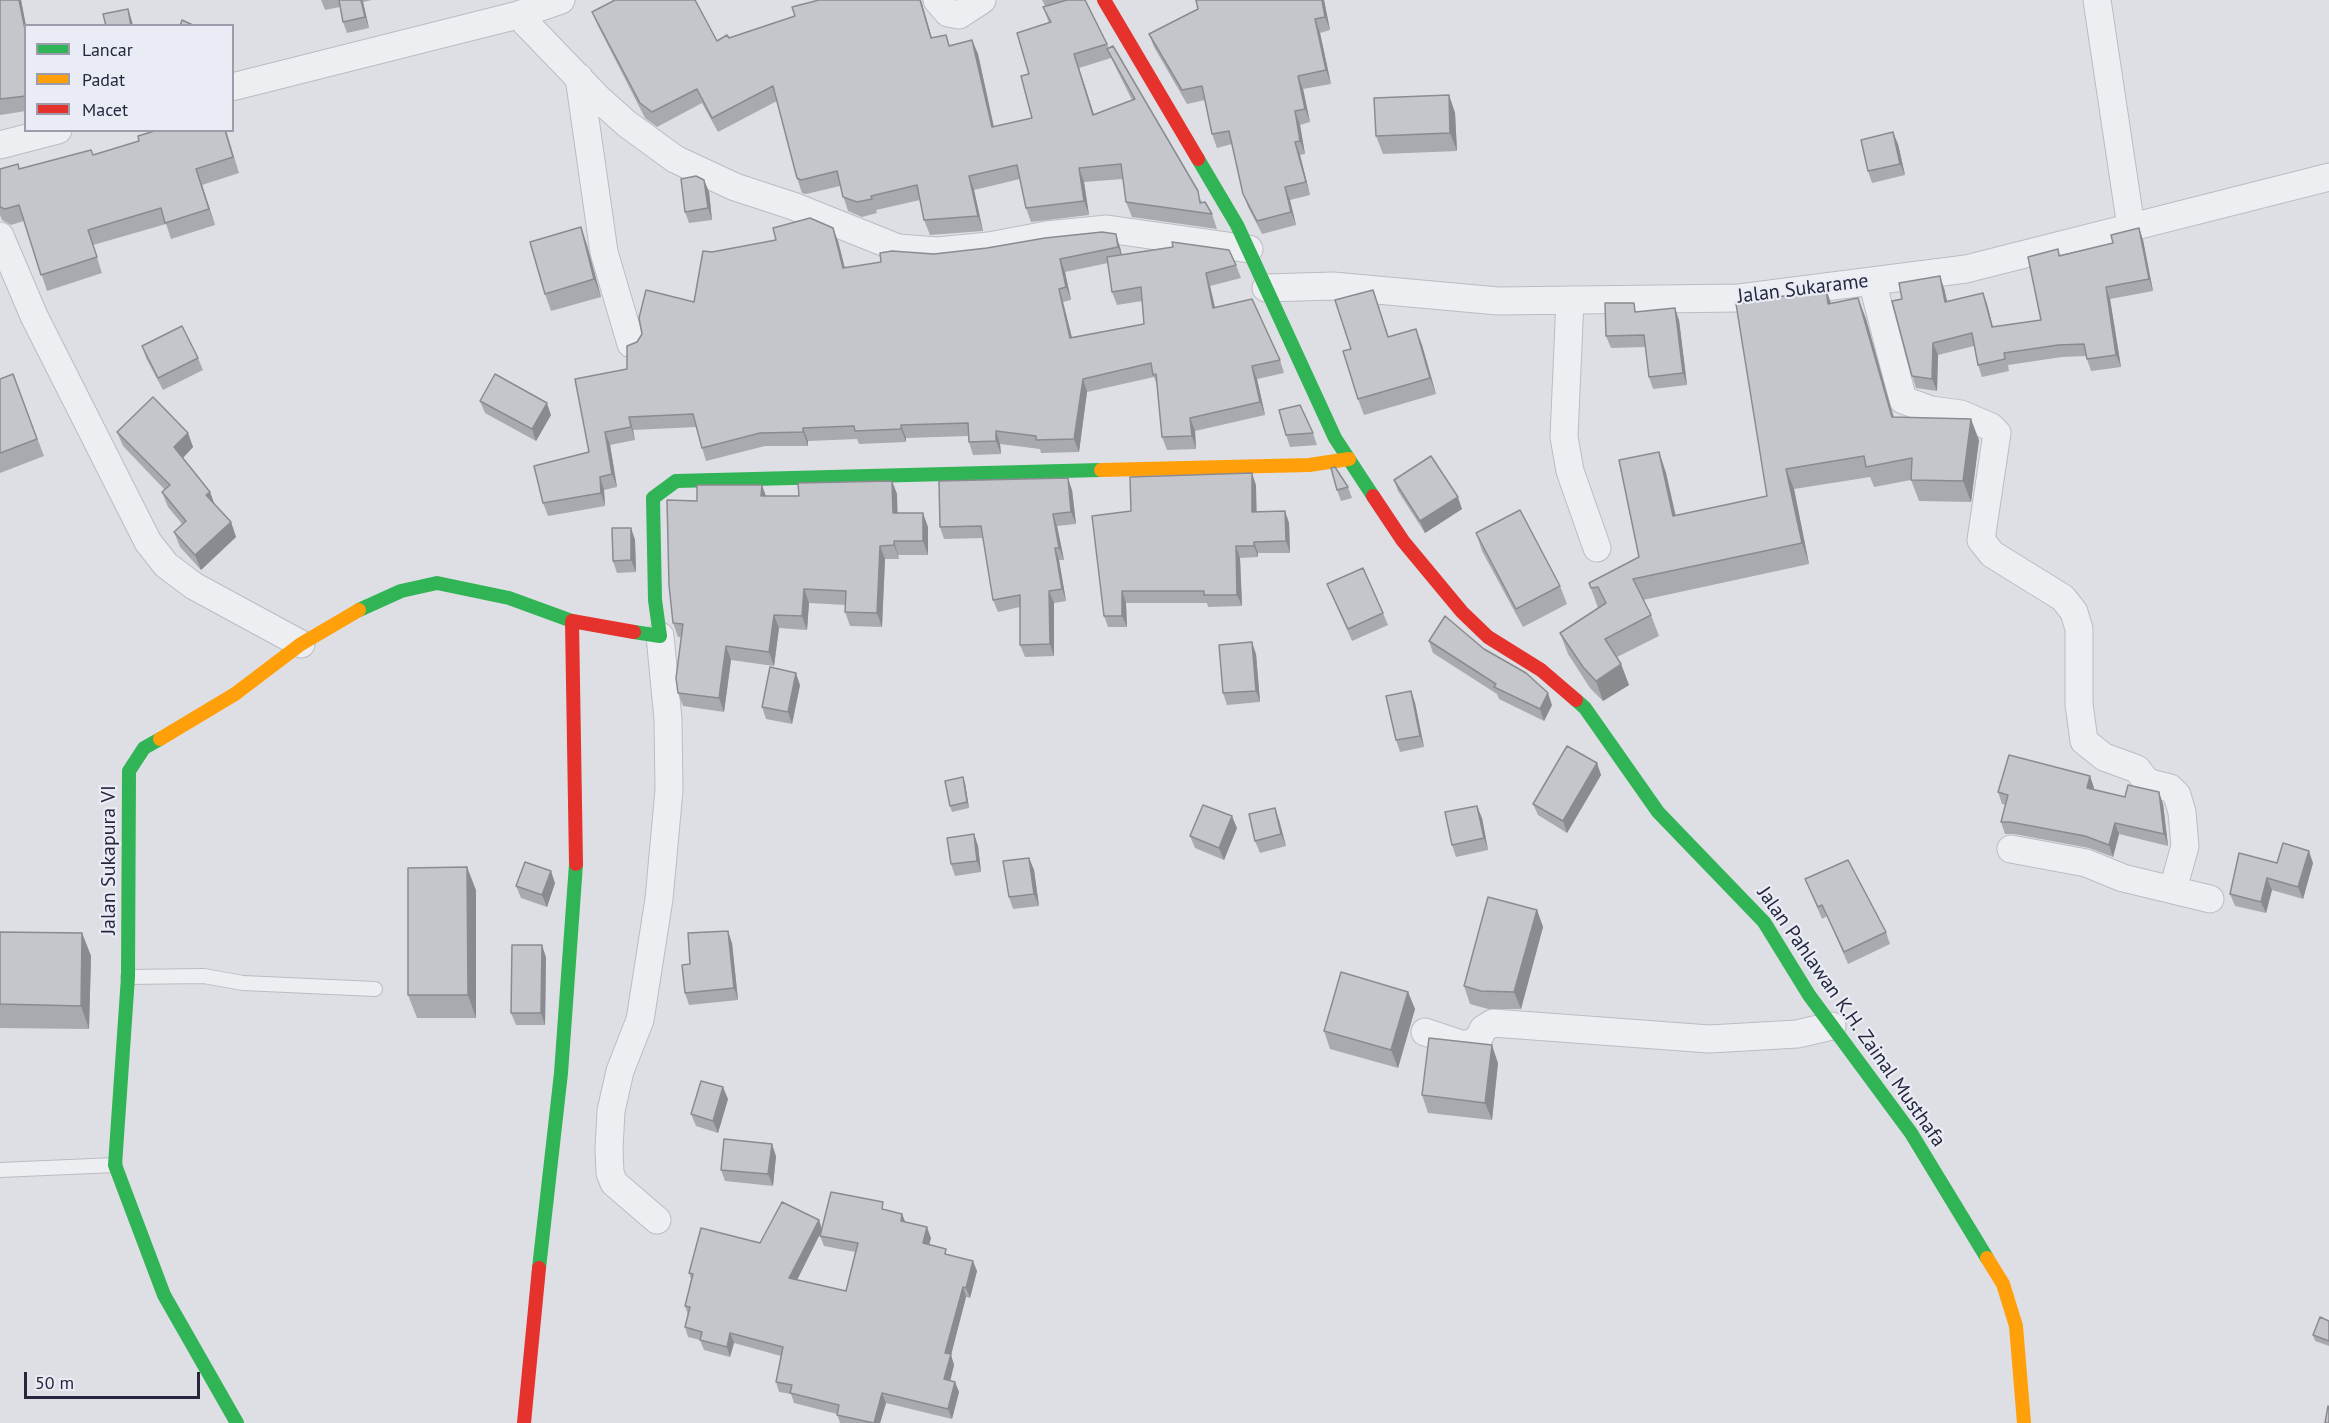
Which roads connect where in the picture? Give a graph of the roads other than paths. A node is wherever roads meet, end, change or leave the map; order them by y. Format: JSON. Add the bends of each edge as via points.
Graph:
{"nodes":[{"id":1,"x":561,"y":0,"type":"edge"},
{"id":2,"x":937,"y":0,"type":"edge"},
{"id":3,"x":982,"y":0,"type":"edge"},
{"id":4,"x":1104,"y":0,"type":"edge"},
{"id":5,"x":2097,"y":0,"type":"edge"},
{"id":6,"x":518,"y":15,"type":"junction"},
{"id":7,"x":579,"y":78,"type":"junction"},
{"id":8,"x":234,"y":86,"type":"edge"},
{"id":9,"x":50,"y":132,"type":"edge"},
{"id":10,"x":0,"y":145,"type":"edge"},
{"id":11,"x":2329,"y":177,"type":"edge"},
{"id":12,"x":2131,"y":226,"type":"junction"},
{"id":13,"x":0,"y":236,"type":"edge"},
{"id":14,"x":1249,"y":249,"type":"junction"},
{"id":15,"x":1872,"y":281,"type":"junction"},
{"id":16,"x":1266,"y":288,"type":"junction"},
{"id":17,"x":1570,"y":300,"type":"junction"},
{"id":18,"x":631,"y":344,"type":"edge"},
{"id":19,"x":1350,"y":459,"type":"junction"},
{"id":20,"x":1597,"y":548,"type":"dead end"},
{"id":21,"x":572,"y":621,"type":"junction"},
{"id":22,"x":660,"y":636,"type":"junction"},
{"id":23,"x":301,"y":644,"type":"junction"},
{"id":24,"x":2011,"y":849,"type":"dead end"},
{"id":25,"x":2173,"y":889,"type":"junction"},
{"id":26,"x":2210,"y":899,"type":"dead end"},
{"id":27,"x":128,"y":977,"type":"junction"},
{"id":28,"x":375,"y":989,"type":"dead end"},
{"id":29,"x":1832,"y":1026,"type":"junction"},
{"id":30,"x":1425,"y":1032,"type":"dead end"},
{"id":31,"x":115,"y":1165,"type":"junction"},
{"id":32,"x":0,"y":1170,"type":"edge"},
{"id":33,"x":657,"y":1220,"type":"dead end"},
{"id":34,"x":237,"y":1423,"type":"edge"},
{"id":35,"x":524,"y":1423,"type":"edge"},
{"id":36,"x":2024,"y":1423,"type":"edge"}],
"edges":[{"from":1,"to":6,"type":"street"},
{"from":2,"to":3,"type":"street","via":[[948,13],[959,15]]},
{"from":4,"to":14,"type":"street","name":"Jalan Pahlawan K.H. Zainal Musthafa"},
{"from":5,"to":12,"type":"street"},
{"from":6,"to":7,"type":"street"},
{"from":6,"to":8,"type":"street"},
{"from":7,"to":14,"type":"street","via":[[627,124],[675,159],[735,187],[898,248],[938,251],[1107,229]]},
{"from":7,"to":18,"type":"street","via":[[604,252]]},
{"from":9,"to":10,"type":"street"},
{"from":11,"to":12,"type":"street","name":"Jalan Sukarame"},
{"from":12,"to":15,"type":"street","name":"Jalan Sukarame","via":[[1966,269]]},
{"from":13,"to":23,"type":"street","via":[[34,316],[148,542],[166,565],[194,586]]},
{"from":14,"to":16,"type":"street","name":"Jalan Pahlawan K.H. Zainal Musthafa"},
{"from":15,"to":17,"type":"street","name":"Jalan Sukarame","via":[[1739,298]]},
{"from":15,"to":25,"type":"street","via":[[1903,400],[1931,410],[1961,414],[1997,433],[1982,540],[1992,554],[2063,598],[2074,612],[2079,629],[2079,704],[2084,741],[2104,757],[2137,769],[2148,782],[2170,788],[2177,795],[2186,846]]},
{"from":16,"to":17,"type":"street","name":"Jalan Sukarame","via":[[1333,286],[1498,301]]},
{"from":16,"to":19,"type":"street","name":"Jalan Pahlawan K.H. Zainal Musthafa","via":[[1335,438]]},
{"from":17,"to":20,"type":"street","via":[[1564,437],[1570,471]]},
{"from":19,"to":22,"type":"street","via":[[1309,465],[676,481],[653,498],[655,600]]},
{"from":19,"to":29,"type":"street","name":"Jalan Pahlawan K.H. Zainal Musthafa","via":[[1404,541],[1462,612],[1488,637],[1541,670],[1585,708],[1658,812],[1764,922]]},
{"from":21,"to":22,"type":"street","name":"Jalan Sukapura VI"},
{"from":21,"to":23,"type":"street","name":"Jalan Sukapura VI","via":[[509,598],[437,583],[400,591]]},
{"from":21,"to":35,"type":"street","via":[[576,878],[561,1073]]},
{"from":22,"to":33,"type":"street","via":[[668,719],[669,789],[659,899],[640,1020],[620,1071],[611,1111],[609,1149],[614,1183]]},
{"from":23,"to":27,"type":"street","name":"Jalan Sukapura VI","via":[[235,694],[144,748],[129,771]]},
{"from":24,"to":25,"type":"street","via":[[2086,863],[2123,878]]},
{"from":25,"to":26,"type":"street"},
{"from":27,"to":28,"type":"lane","via":[[204,976],[243,983]]},
{"from":27,"to":31,"type":"street","name":"Jalan Sukapura VI"},
{"from":29,"to":30,"type":"street","via":[[1797,1034],[1709,1039],[1493,1023],[1483,1029],[1478,1040],[1464,1045]]},
{"from":29,"to":36,"type":"street","name":"Jalan Pahlawan K.H. Zainal Musthafa","via":[[1911,1132],[2003,1284],[2016,1326]]},
{"from":31,"to":32,"type":"lane"},
{"from":31,"to":34,"type":"street","via":[[164,1295]]}]}
